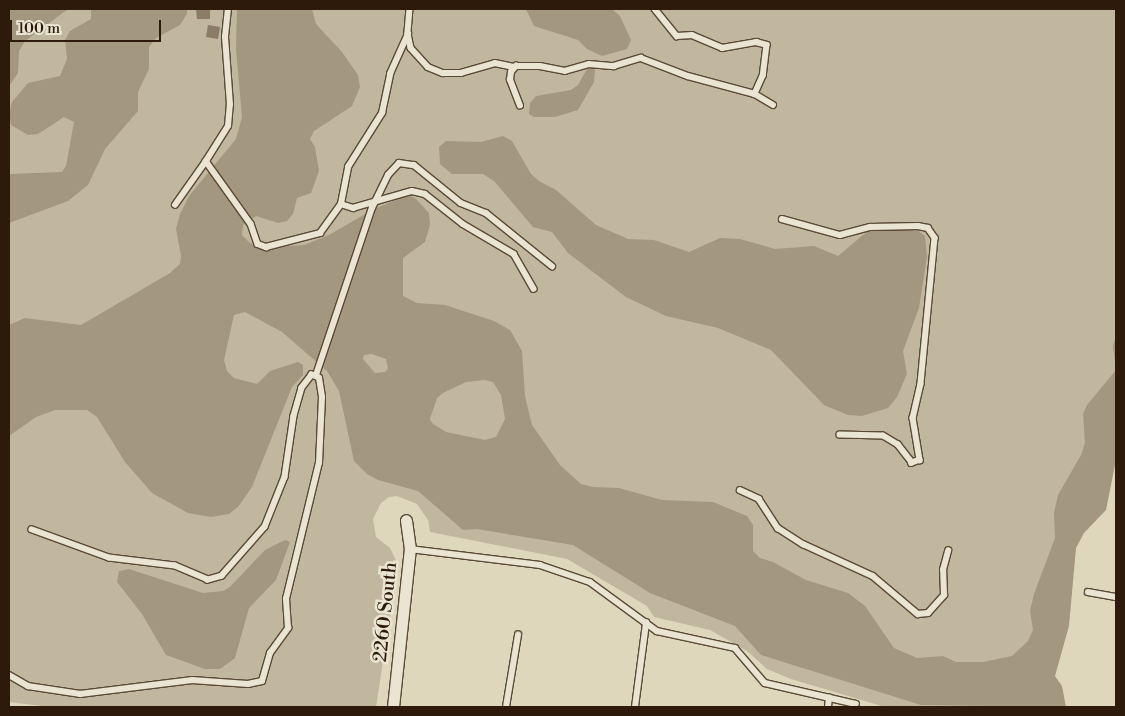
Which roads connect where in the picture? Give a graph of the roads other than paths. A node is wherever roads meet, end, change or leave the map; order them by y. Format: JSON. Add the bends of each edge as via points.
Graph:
{"nodes":[{"id":1,"x":228,"y":9,"type":"edge"},
{"id":2,"x":410,"y":9,"type":"edge"},
{"id":3,"x":655,"y":9,"type":"edge"},
{"id":4,"x":408,"y":34,"type":"junction"},
{"id":5,"x":401,"y":48,"type":"junction"},
{"id":6,"x":411,"y":48,"type":"junction"},
{"id":7,"x":514,"y":67,"type":"junction"},
{"id":8,"x":755,"y":94,"type":"junction"},
{"id":9,"x":773,"y":105,"type":"dead end"},
{"id":10,"x":520,"y":106,"type":"dead end"},
{"id":11,"x":209,"y":162,"type":"junction"},
{"id":12,"x":341,"y":204,"type":"junction"},
{"id":13,"x":175,"y":205,"type":"dead end"},
{"id":14,"x":374,"y":205,"type":"junction"},
{"id":15,"x":782,"y":220,"type":"dead end"},
{"id":16,"x":552,"y":266,"type":"dead end"},
{"id":17,"x":534,"y":289,"type":"dead end"},
{"id":18,"x":316,"y":375,"type":"junction"},
{"id":19,"x":840,"y":435,"type":"dead end"},
{"id":20,"x":740,"y":490,"type":"dead end"},
{"id":21,"x":406,"y":520,"type":"dead end"},
{"id":22,"x":32,"y":530,"type":"dead end"},
{"id":23,"x":410,"y":549,"type":"junction"},
{"id":24,"x":948,"y":551,"type":"dead end"},
{"id":25,"x":1088,"y":592,"type":"dead end"},
{"id":26,"x":1116,"y":597,"type":"edge"},
{"id":27,"x":646,"y":623,"type":"junction"},
{"id":28,"x":518,"y":635,"type":"dead end"},
{"id":29,"x":9,"y":676,"type":"edge"},
{"id":30,"x":829,"y":698,"type":"junction"},
{"id":31,"x":393,"y":707,"type":"edge"},
{"id":32,"x":506,"y":707,"type":"edge"},
{"id":33,"x":634,"y":707,"type":"edge"},
{"id":34,"x":828,"y":707,"type":"edge"},
{"id":35,"x":855,"y":707,"type":"edge"}],
"edges":[{"from":1,"to":11,"type":"lane","via":[[225,37],[230,104],[228,126]]},
{"from":2,"to":4,"type":"lane"},
{"from":3,"to":8,"type":"lane","via":[[677,36],[692,35],[722,48],[756,42],[767,45],[763,55],[763,76]]},
{"from":4,"to":5,"type":"lane"},
{"from":4,"to":6,"type":"lane"},
{"from":5,"to":6,"type":"lane"},
{"from":5,"to":12,"type":"lane","via":[[390,74],[382,113],[348,166]]},
{"from":6,"to":7,"type":"lane","via":[[420,61],[443,74],[495,64]]},
{"from":7,"to":8,"type":"lane","via":[[524,64],[565,71],[589,64],[614,66],[645,58],[688,76]]},
{"from":7,"to":10,"type":"lane","via":[[510,80]]},
{"from":8,"to":9,"type":"lane"},
{"from":11,"to":12,"type":"lane","via":[[251,224],[260,246],[307,239],[324,229]]},
{"from":11,"to":13,"type":"lane"},
{"from":12,"to":14,"type":"lane","via":[[353,208]]},
{"from":14,"to":16,"type":"lane","via":[[394,166],[408,163],[444,187],[461,203],[486,213],[511,230]]},
{"from":14,"to":17,"type":"lane","via":[[412,191],[425,194],[463,224],[514,254]]},
{"from":14,"to":18,"type":"lane"},
{"from":15,"to":19,"type":"lane","via":[[840,235],[870,227],[918,226],[928,228],[935,238],[921,384],[913,418],[920,460],[912,464],[898,445],[883,436]]},
{"from":18,"to":22,"type":"lane","via":[[309,376],[300,393],[287,469],[265,527],[222,576],[208,580],[175,566],[109,558]]},
{"from":18,"to":29,"type":"lane","via":[[322,398],[319,463],[286,599],[287,632],[270,653],[262,681],[248,684],[192,680],[80,694],[28,686]]},
{"from":20,"to":24,"type":"lane","via":[[759,499],[778,528],[803,544],[873,576],[918,614],[928,613],[944,595],[943,570]]},
{"from":21,"to":23,"type":"street","name":"2260 South"},
{"from":23,"to":27,"type":"lane","via":[[540,565],[590,582]]},
{"from":23,"to":31,"type":"street","name":"2260 South"},
{"from":25,"to":26,"type":"lane"},
{"from":27,"to":30,"type":"lane","via":[[657,631],[735,648],[765,683]]},
{"from":27,"to":33,"type":"lane"},
{"from":28,"to":32,"type":"lane"},
{"from":30,"to":34,"type":"lane"},
{"from":30,"to":35,"type":"lane","via":[[856,704]]}]}
